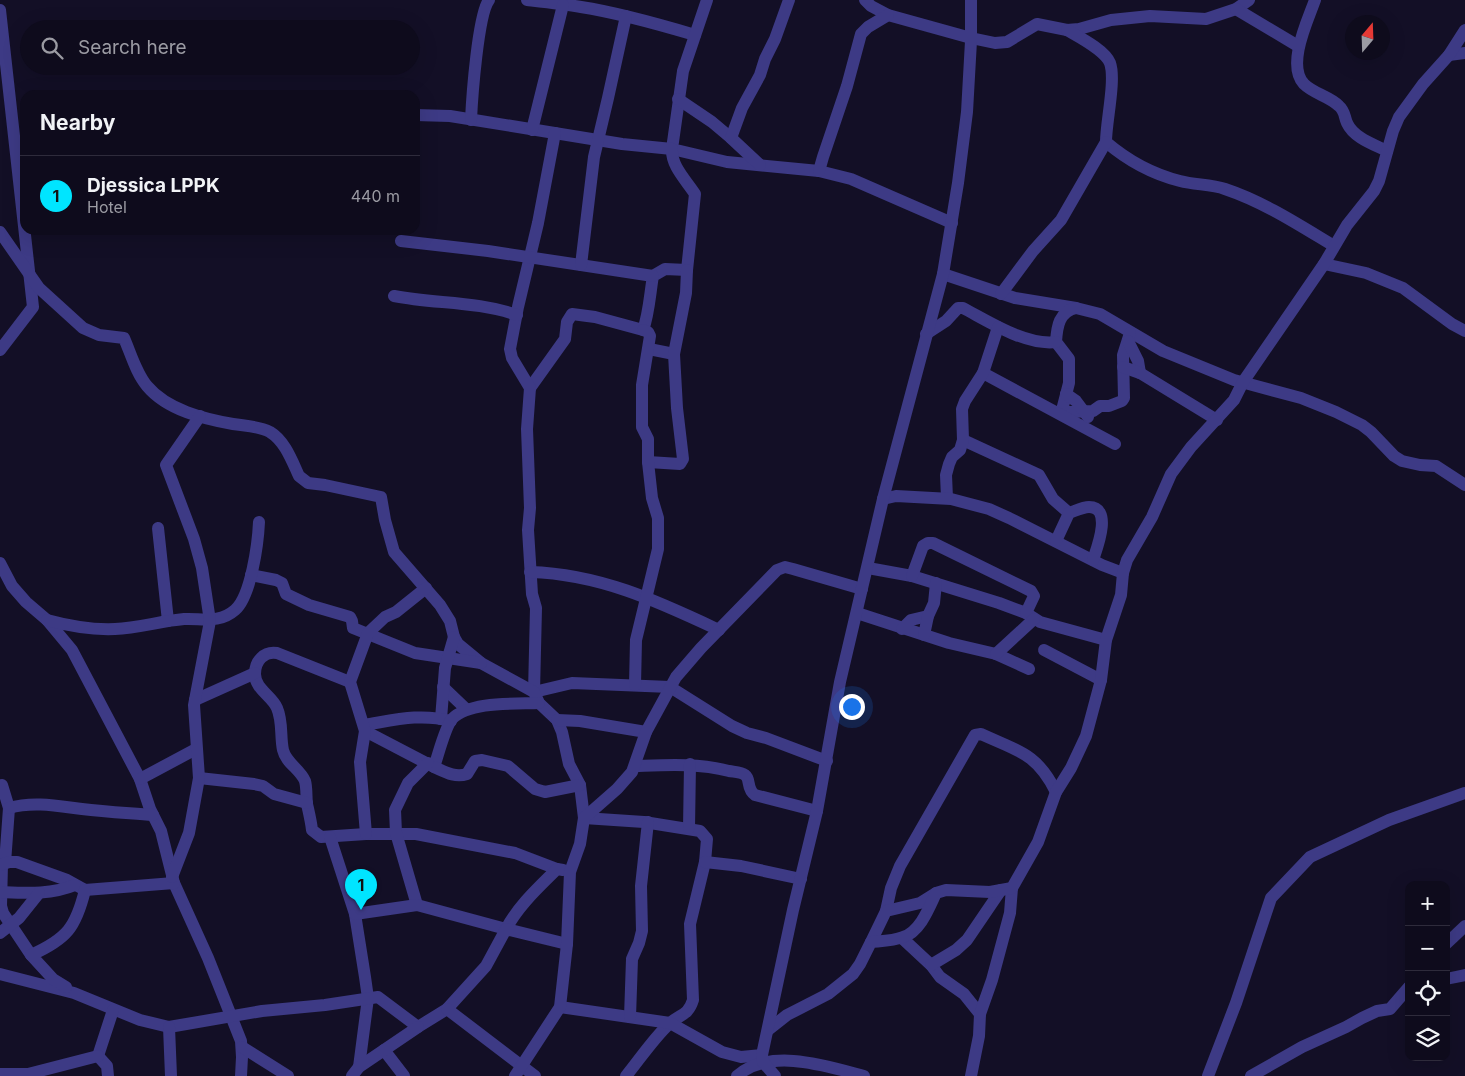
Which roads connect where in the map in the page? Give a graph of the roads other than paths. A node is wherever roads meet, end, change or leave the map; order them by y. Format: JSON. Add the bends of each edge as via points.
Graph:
{"nodes":[{"id":1,"x":489,"y":0,"type":"edge"},
{"id":2,"x":527,"y":0,"type":"edge"},
{"id":3,"x":707,"y":0,"type":"edge"},
{"id":4,"x":789,"y":0,"type":"edge"},
{"id":5,"x":865,"y":0,"type":"edge"},
{"id":6,"x":971,"y":0,"type":"edge"},
{"id":7,"x":1249,"y":0,"type":"edge"},
{"id":8,"x":1315,"y":0,"type":"edge"},
{"id":9,"x":563,"y":5,"type":"junction"},
{"id":10,"x":1236,"y":9,"type":"junction"},
{"id":11,"x":0,"y":10,"type":"edge"},
{"id":12,"x":888,"y":15,"type":"junction"},
{"id":13,"x":626,"y":16,"type":"junction"},
{"id":14,"x":1067,"y":30,"type":"junction"},
{"id":15,"x":1465,"y":30,"type":"edge"},
{"id":16,"x":695,"y":35,"type":"junction"},
{"id":17,"x":971,"y":38,"type":"junction"},
{"id":18,"x":1298,"y":46,"type":"junction"},
{"id":19,"x":1465,"y":53,"type":"edge"},
{"id":20,"x":1449,"y":55,"type":"junction"},
{"id":21,"x":678,"y":99,"type":"junction"},
{"id":22,"x":420,"y":115,"type":"edge"},
{"id":23,"x":471,"y":120,"type":"junction"},
{"id":24,"x":532,"y":130,"type":"junction"},
{"id":25,"x":555,"y":133,"type":"junction"},
{"id":26,"x":731,"y":138,"type":"junction"},
{"id":27,"x":598,"y":140,"type":"junction"},
{"id":28,"x":1106,"y":142,"type":"junction"},
{"id":29,"x":672,"y":149,"type":"junction"},
{"id":30,"x":1387,"y":151,"type":"junction"},
{"id":31,"x":760,"y":165,"type":"junction"},
{"id":32,"x":819,"y":171,"type":"junction"},
{"id":33,"x":20,"y":191,"type":"edge"},
{"id":34,"x":952,"y":223,"type":"junction"},
{"id":35,"x":0,"y":232,"type":"edge"},
{"id":36,"x":25,"y":235,"type":"edge"},
{"id":37,"x":401,"y":241,"type":"dead end"},
{"id":38,"x":1334,"y":246,"type":"junction"},
{"id":39,"x":531,"y":257,"type":"junction"},
{"id":40,"x":1324,"y":264,"type":"junction"},
{"id":41,"x":580,"y":265,"type":"junction"},
{"id":42,"x":687,"y":270,"type":"junction"},
{"id":43,"x":29,"y":273,"type":"junction"},
{"id":44,"x":943,"y":274,"type":"junction"},
{"id":45,"x":653,"y":276,"type":"junction"},
{"id":46,"x":1001,"y":294,"type":"junction"},
{"id":47,"x":394,"y":296,"type":"dead end"},
{"id":48,"x":1076,"y":308,"type":"junction"},
{"id":49,"x":517,"y":315,"type":"junction"},
{"id":50,"x":998,"y":327,"type":"junction"},
{"id":51,"x":643,"y":330,"type":"junction"},
{"id":52,"x":1465,"y":331,"type":"edge"},
{"id":53,"x":926,"y":334,"type":"junction"},
{"id":54,"x":1129,"y":337,"type":"junction"},
{"id":55,"x":1056,"y":342,"type":"junction"},
{"id":56,"x":649,"y":349,"type":"junction"},
{"id":57,"x":0,"y":350,"type":"edge"},
{"id":58,"x":674,"y":354,"type":"junction"},
{"id":59,"x":1123,"y":367,"type":"junction"},
{"id":60,"x":983,"y":373,"type":"junction"},
{"id":61,"x":1140,"y":373,"type":"junction"},
{"id":62,"x":1244,"y":382,"type":"junction"},
{"id":63,"x":530,"y":388,"type":"junction"},
{"id":64,"x":1066,"y":394,"type":"junction"},
{"id":65,"x":1086,"y":413,"type":"junction"},
{"id":66,"x":1061,"y":414,"type":"junction"},
{"id":67,"x":200,"y":416,"type":"junction"},
{"id":68,"x":1217,"y":420,"type":"junction"},
{"id":69,"x":1095,"y":433,"type":"junction"},
{"id":70,"x":963,"y":440,"type":"junction"},
{"id":71,"x":1115,"y":444,"type":"dead end"},
{"id":72,"x":648,"y":462,"type":"junction"},
{"id":73,"x":946,"y":482,"type":"junction"},
{"id":74,"x":1465,"y":485,"type":"edge"},
{"id":75,"x":928,"y":498,"type":"junction"},
{"id":76,"x":947,"y":498,"type":"junction"},
{"id":77,"x":882,"y":499,"type":"junction"},
{"id":78,"x":1069,"y":513,"type":"junction"},
{"id":79,"x":259,"y":522,"type":"dead end"},
{"id":80,"x":158,"y":528,"type":"dead end"},
{"id":81,"x":1056,"y":541,"type":"junction"},
{"id":82,"x":1093,"y":560,"type":"junction"},
{"id":83,"x":0,"y":563,"type":"edge"},
{"id":84,"x":868,"y":568,"type":"junction"},
{"id":85,"x":530,"y":572,"type":"junction"},
{"id":86,"x":1123,"y":573,"type":"junction"},
{"id":87,"x":251,"y":575,"type":"junction"},
{"id":88,"x":912,"y":576,"type":"junction"},
{"id":89,"x":936,"y":583,"type":"junction"},
{"id":90,"x":426,"y":588,"type":"junction"},
{"id":91,"x":862,"y":589,"type":"junction"},
{"id":92,"x":646,"y":597,"type":"junction"},
{"id":93,"x":856,"y":613,"type":"junction"},
{"id":94,"x":928,"y":616,"type":"junction"},
{"id":95,"x":1030,"y":616,"type":"junction"},
{"id":96,"x":47,"y":620,"type":"junction"},
{"id":97,"x":168,"y":621,"type":"junction"},
{"id":98,"x":210,"y":621,"type":"junction"},
{"id":99,"x":902,"y":629,"type":"junction"},
{"id":100,"x":719,"y":630,"type":"junction"},
{"id":101,"x":368,"y":633,"type":"junction"},
{"id":102,"x":924,"y":635,"type":"junction"},
{"id":103,"x":454,"y":637,"type":"junction"},
{"id":104,"x":1106,"y":640,"type":"junction"},
{"id":105,"x":1044,"y":650,"type":"dead end"},
{"id":106,"x":996,"y":654,"type":"junction"},
{"id":107,"x":448,"y":659,"type":"junction"},
{"id":108,"x":481,"y":663,"type":"junction"},
{"id":109,"x":1029,"y":669,"type":"dead end"},
{"id":110,"x":255,"y":673,"type":"junction"},
{"id":111,"x":1101,"y":680,"type":"junction"},
{"id":112,"x":350,"y":682,"type":"junction"},
{"id":113,"x":635,"y":686,"type":"junction"},
{"id":114,"x":670,"y":686,"type":"junction"},
{"id":115,"x":443,"y":687,"type":"junction"},
{"id":116,"x":537,"y":698,"type":"junction"},
{"id":117,"x":195,"y":700,"type":"junction"},
{"id":118,"x":466,"y":709,"type":"junction"},
{"id":119,"x":446,"y":720,"type":"junction"},
{"id":120,"x":557,"y":720,"type":"junction"},
{"id":121,"x":365,"y":728,"type":"junction"},
{"id":122,"x":646,"y":732,"type":"junction"},
{"id":123,"x":196,"y":749,"type":"junction"},
{"id":124,"x":827,"y":761,"type":"junction"},
{"id":125,"x":690,"y":764,"type":"junction"},
{"id":126,"x":431,"y":765,"type":"junction"},
{"id":127,"x":635,"y":766,"type":"junction"},
{"id":128,"x":199,"y":778,"type":"junction"},
{"id":129,"x":140,"y":779,"type":"junction"},
{"id":130,"x":2,"y":784,"type":"dead end"},
{"id":131,"x":580,"y":785,"type":"junction"},
{"id":132,"x":1056,"y":792,"type":"junction"},
{"id":133,"x":1465,"y":793,"type":"edge"},
{"id":134,"x":307,"y":802,"type":"junction"},
{"id":135,"x":9,"y":808,"type":"junction"},
{"id":136,"x":818,"y":811,"type":"junction"},
{"id":137,"x":153,"y":814,"type":"junction"},
{"id":138,"x":584,"y":818,"type":"junction"},
{"id":139,"x":648,"y":822,"type":"junction"},
{"id":140,"x":689,"y":828,"type":"junction"},
{"id":141,"x":396,"y":833,"type":"junction"},
{"id":142,"x":366,"y":834,"type":"junction"},
{"id":143,"x":330,"y":837,"type":"junction"},
{"id":144,"x":705,"y":862,"type":"junction"},
{"id":145,"x":2,"y":864,"type":"edge"},
{"id":146,"x":564,"y":871,"type":"junction"},
{"id":147,"x":801,"y":879,"type":"junction"},
{"id":148,"x":173,"y":881,"type":"junction"},
{"id":149,"x":80,"y":887,"type":"junction"},
{"id":150,"x":1006,"y":889,"type":"junction"},
{"id":151,"x":0,"y":892,"type":"edge"},
{"id":152,"x":39,"y":893,"type":"junction"},
{"id":153,"x":936,"y":893,"type":"junction"},
{"id":154,"x":417,"y":906,"type":"junction"},
{"id":155,"x":886,"y":911,"type":"junction"},
{"id":156,"x":355,"y":914,"type":"junction"},
{"id":157,"x":12,"y":925,"type":"junction"},
{"id":158,"x":1465,"y":926,"type":"edge"},
{"id":159,"x":506,"y":929,"type":"junction"},
{"id":160,"x":0,"y":933,"type":"edge"},
{"id":161,"x":902,"y":938,"type":"junction"},
{"id":162,"x":1450,"y":940,"type":"edge"},
{"id":163,"x":871,"y":942,"type":"junction"},
{"id":164,"x":567,"y":944,"type":"junction"},
{"id":165,"x":31,"y":955,"type":"junction"},
{"id":166,"x":931,"y":965,"type":"junction"},
{"id":167,"x":0,"y":974,"type":"edge"},
{"id":168,"x":1465,"y":974,"type":"edge"},
{"id":169,"x":1450,"y":978,"type":"edge"},
{"id":170,"x":1405,"y":992,"type":"edge"},
{"id":171,"x":74,"y":993,"type":"junction"},
{"id":172,"x":368,"y":998,"type":"junction"},
{"id":173,"x":560,"y":1007,"type":"junction"},
{"id":174,"x":448,"y":1009,"type":"junction"},
{"id":175,"x":112,"y":1010,"type":"junction"},
{"id":176,"x":980,"y":1014,"type":"junction"},
{"id":177,"x":232,"y":1017,"type":"junction"},
{"id":178,"x":630,"y":1017,"type":"junction"},
{"id":179,"x":670,"y":1023,"type":"junction"},
{"id":180,"x":169,"y":1027,"type":"junction"},
{"id":181,"x":418,"y":1027,"type":"junction"},
{"id":182,"x":768,"y":1030,"type":"junction"},
{"id":183,"x":242,"y":1046,"type":"junction"},
{"id":184,"x":384,"y":1050,"type":"junction"},
{"id":185,"x":98,"y":1056,"type":"junction"},
{"id":186,"x":763,"y":1058,"type":"junction"},
{"id":187,"x":518,"y":1070,"type":"edge"},
{"id":188,"x":356,"y":1072,"type":"edge"},
{"id":189,"x":0,"y":1074,"type":"edge"},
{"id":190,"x":28,"y":1075,"type":"edge"},
{"id":191,"x":108,"y":1076,"type":"edge"},
{"id":192,"x":171,"y":1076,"type":"edge"},
{"id":193,"x":241,"y":1076,"type":"edge"},
{"id":194,"x":288,"y":1076,"type":"edge"},
{"id":195,"x":404,"y":1076,"type":"edge"},
{"id":196,"x":535,"y":1076,"type":"edge"},
{"id":197,"x":626,"y":1076,"type":"edge"},
{"id":198,"x":737,"y":1076,"type":"edge"},
{"id":199,"x":775,"y":1076,"type":"edge"},
{"id":200,"x":864,"y":1076,"type":"edge"},
{"id":201,"x":971,"y":1076,"type":"edge"},
{"id":202,"x":1208,"y":1076,"type":"edge"},
{"id":203,"x":1251,"y":1076,"type":"edge"}],
"edges":[{"from":1,"to":23,"type":"street","via":[[483,18]]},
{"from":2,"to":9,"type":"street"},
{"from":3,"to":16,"type":"street"},
{"from":4,"to":26,"type":"street","via":[[760,76],[742,108]]},
{"from":5,"to":12,"type":"street"},
{"from":6,"to":17,"type":"street"},
{"from":7,"to":10,"type":"street"},
{"from":8,"to":18,"type":"street"},
{"from":9,"to":13,"type":"street"},
{"from":9,"to":24,"type":"street"},
{"from":10,"to":14,"type":"street","via":[[1206,19],[1150,16],[1111,20]]},
{"from":10,"to":18,"type":"street"},
{"from":11,"to":33,"type":"street"},
{"from":12,"to":17,"type":"street"},
{"from":12,"to":32,"type":"street","via":[[861,34]]},
{"from":13,"to":16,"type":"street"},
{"from":13,"to":27,"type":"street"},
{"from":14,"to":17,"type":"street","via":[[1037,24],[1006,42]]},
{"from":14,"to":28,"type":"street","via":[[1104,55],[1110,63],[1112,74]]},
{"from":15,"to":20,"type":"street"},
{"from":16,"to":21,"type":"street"},
{"from":17,"to":34,"type":"street","via":[[967,112]]},
{"from":18,"to":30,"type":"street","via":[[1298,74],[1303,83],[1338,104],[1344,110],[1352,131]]},
{"from":19,"to":20,"type":"street"},
{"from":20,"to":30,"type":"street","via":[[1399,117]]},
{"from":21,"to":26,"type":"street"},
{"from":21,"to":29,"type":"street"},
{"from":22,"to":23,"type":"street"},
{"from":23,"to":24,"type":"street"},
{"from":24,"to":25,"type":"street"},
{"from":25,"to":27,"type":"street"},
{"from":25,"to":39,"type":"street"},
{"from":26,"to":31,"type":"street"},
{"from":27,"to":29,"type":"street"},
{"from":27,"to":41,"type":"street"},
{"from":28,"to":38,"type":"street","via":[[1122,156],[1166,177],[1222,188],[1256,201]]},
{"from":28,"to":46,"type":"street","via":[[1061,220]]},
{"from":29,"to":31,"type":"street","via":[[727,162]]},
{"from":29,"to":42,"type":"street","via":[[675,164],[695,194]]},
{"from":30,"to":38,"type":"street","via":[[1374,191]]},
{"from":31,"to":32,"type":"street"},
{"from":32,"to":34,"type":"street","via":[[851,179]]},
{"from":34,"to":44,"type":"street"},
{"from":35,"to":43,"type":"street"},
{"from":36,"to":43,"type":"street"},
{"from":37,"to":39,"type":"street"},
{"from":38,"to":40,"type":"street"},
{"from":39,"to":41,"type":"street"},
{"from":39,"to":49,"type":"street"},
{"from":40,"to":52,"type":"street","via":[[1366,273],[1403,288]]},
{"from":40,"to":62,"type":"street"},
{"from":41,"to":45,"type":"street"},
{"from":42,"to":45,"type":"street","via":[[666,269]]},
{"from":42,"to":58,"type":"street","via":[[686,293]]},
{"from":43,"to":57,"type":"street","via":[[33,308]]},
{"from":43,"to":67,"type":"street","via":[[39,288],[84,328],[99,335],[124,338],[139,373],[162,400]]},
{"from":44,"to":46,"type":"street"},
{"from":44,"to":53,"type":"street"},
{"from":45,"to":51,"type":"street"},
{"from":46,"to":48,"type":"street"},
{"from":47,"to":49,"type":"street","via":[[485,306]]},
{"from":48,"to":54,"type":"street","via":[[1116,322]]},
{"from":48,"to":55,"type":"street","via":[[1068,310],[1059,321]]},
{"from":49,"to":63,"type":"street","via":[[510,349]]},
{"from":50,"to":53,"type":"street","via":[[958,308],[946,321]]},
{"from":50,"to":55,"type":"street","via":[[1031,340]]},
{"from":50,"to":60,"type":"street"},
{"from":51,"to":56,"type":"street","via":[[650,336]]},
{"from":51,"to":63,"type":"street","via":[[572,314],[567,322],[565,339]]},
{"from":53,"to":77,"type":"street"},
{"from":54,"to":59,"type":"street"},
{"from":54,"to":61,"type":"street"},
{"from":54,"to":62,"type":"street"},
{"from":55,"to":64,"type":"street","via":[[1070,359]]},
{"from":56,"to":58,"type":"street"},
{"from":56,"to":72,"type":"street","via":[[642,386],[642,427],[648,439]]},
{"from":58,"to":72,"type":"street","via":[[684,459],[680,464]]},
{"from":59,"to":61,"type":"street"},
{"from":59,"to":65,"type":"street","via":[[1122,402],[1100,406]]},
{"from":60,"to":66,"type":"street"},
{"from":60,"to":70,"type":"street","via":[[964,401]]},
{"from":61,"to":68,"type":"street"},
{"from":62,"to":68,"type":"street"},
{"from":62,"to":74,"type":"street","via":[[1336,412],[1362,425],[1402,461],[1436,466]]},
{"from":63,"to":85,"type":"street"},
{"from":64,"to":65,"type":"street"},
{"from":64,"to":66,"type":"street"},
{"from":65,"to":66,"type":"street"},
{"from":65,"to":69,"type":"street"},
{"from":66,"to":69,"type":"street"},
{"from":67,"to":90,"type":"street","via":[[271,433],[283,444],[302,480],[381,497],[394,552]]},
{"from":67,"to":98,"type":"street","via":[[166,464],[194,539]]},
{"from":68,"to":86,"type":"street","via":[[1190,447],[1171,474]]},
{"from":69,"to":71,"type":"street"},
{"from":70,"to":73,"type":"street","via":[[949,464]]},
{"from":70,"to":78,"type":"street","via":[[1040,475],[1053,499]]},
{"from":72,"to":92,"type":"street","via":[[658,518],[658,549]]},
{"from":73,"to":75,"type":"street"},
{"from":73,"to":76,"type":"street"},
{"from":75,"to":76,"type":"street"},
{"from":75,"to":77,"type":"street","via":[[896,496]]},
{"from":76,"to":81,"type":"street","via":[[989,509]]},
{"from":77,"to":84,"type":"street"},
{"from":78,"to":81,"type":"street"},
{"from":78,"to":82,"type":"street","via":[[1089,507],[1096,509],[1102,517],[1100,542]]},
{"from":79,"to":87,"type":"street"},
{"from":80,"to":97,"type":"street"},
{"from":81,"to":82,"type":"street"},
{"from":82,"to":86,"type":"street"},
{"from":83,"to":96,"type":"street","via":[[12,586]]},
{"from":84,"to":88,"type":"street"},
{"from":84,"to":91,"type":"street"},
{"from":85,"to":92,"type":"street","via":[[595,581]]},
{"from":85,"to":116,"type":"street","via":[[536,608]]},
{"from":86,"to":104,"type":"street","via":[[1121,594]]},
{"from":87,"to":98,"type":"street","via":[[236,609]]},
{"from":87,"to":101,"type":"street","via":[[276,580],[282,583],[286,594],[309,605],[350,617],[353,628]]},
{"from":88,"to":89,"type":"street"},
{"from":88,"to":95,"type":"street","via":[[923,546],[933,543],[1031,592],[1034,596]]},
{"from":89,"to":94,"type":"street","via":[[934,604]]},
{"from":89,"to":95,"type":"street"},
{"from":90,"to":101,"type":"street"},
{"from":90,"to":103,"type":"street","via":[[450,621]]},
{"from":91,"to":93,"type":"street"},
{"from":91,"to":100,"type":"street","via":[[785,567],[767,579]]},
{"from":92,"to":100,"type":"street"},
{"from":92,"to":113,"type":"street","via":[[636,640]]},
{"from":93,"to":99,"type":"street"},
{"from":93,"to":124,"type":"street"},
{"from":94,"to":99,"type":"street","via":[[911,620]]},
{"from":94,"to":102,"type":"street"},
{"from":95,"to":104,"type":"street","via":[[1040,622]]},
{"from":95,"to":106,"type":"street"},
{"from":96,"to":97,"type":"street","via":[[67,626],[101,629]]},
{"from":96,"to":129,"type":"street","via":[[72,650]]},
{"from":97,"to":98,"type":"street"},
{"from":98,"to":117,"type":"street"},
{"from":99,"to":102,"type":"street"},
{"from":100,"to":114,"type":"street"},
{"from":101,"to":107,"type":"street","via":[[415,653]]},
{"from":101,"to":112,"type":"street"},
{"from":102,"to":106,"type":"street"},
{"from":103,"to":107,"type":"street"},
{"from":103,"to":108,"type":"street"},
{"from":104,"to":111,"type":"street"},
{"from":105,"to":111,"type":"street"},
{"from":106,"to":109,"type":"street"},
{"from":107,"to":108,"type":"street"},
{"from":107,"to":115,"type":"street"},
{"from":108,"to":116,"type":"street"},
{"from":110,"to":112,"type":"street","via":[[260,660],[270,652]]},
{"from":110,"to":117,"type":"street"},
{"from":110,"to":134,"type":"street","via":[[262,690],[277,707],[283,752],[305,782]]},
{"from":111,"to":132,"type":"street","via":[[1082,748]]},
{"from":112,"to":121,"type":"street"},
{"from":113,"to":114,"type":"street"},
{"from":113,"to":116,"type":"street","via":[[572,682]]},
{"from":114,"to":122,"type":"street"},
{"from":114,"to":124,"type":"street","via":[[732,726]]},
{"from":115,"to":118,"type":"street"},
{"from":115,"to":119,"type":"street"},
{"from":116,"to":118,"type":"street"},
{"from":116,"to":120,"type":"street"},
{"from":117,"to":123,"type":"street"},
{"from":118,"to":119,"type":"street"},
{"from":119,"to":121,"type":"street","via":[[412,716]]},
{"from":119,"to":126,"type":"street"},
{"from":120,"to":122,"type":"street"},
{"from":120,"to":131,"type":"street","via":[[569,764]]},
{"from":121,"to":126,"type":"street"},
{"from":121,"to":142,"type":"street","via":[[360,762]]},
{"from":122,"to":127,"type":"street"},
{"from":123,"to":128,"type":"street"},
{"from":123,"to":129,"type":"street"},
{"from":124,"to":136,"type":"street"},
{"from":125,"to":127,"type":"street"},
{"from":125,"to":136,"type":"street","via":[[742,774],[755,795]]},
{"from":125,"to":140,"type":"street"},
{"from":126,"to":131,"type":"street","via":[[453,775],[464,775],[475,761],[482,760],[510,768],[540,791]]},
{"from":126,"to":141,"type":"street","via":[[408,783],[395,810]]},
{"from":127,"to":138,"type":"street","via":[[628,778]]},
{"from":128,"to":134,"type":"street","via":[[254,784],[274,794]]},
{"from":128,"to":148,"type":"street","via":[[189,833]]},
{"from":129,"to":137,"type":"street"},
{"from":130,"to":135,"type":"street"},
{"from":131,"to":138,"type":"street"},
{"from":132,"to":150,"type":"street","via":[[1038,842]]},
{"from":132,"to":155,"type":"street","via":[[1048,775],[1031,758],[981,734],[975,735],[900,866]]},
{"from":133,"to":202,"type":"street","via":[[1389,820],[1310,857],[1271,898]]},
{"from":134,"to":143,"type":"street","via":[[312,830],[321,837]]},
{"from":135,"to":137,"type":"street","via":[[52,805]]},
{"from":135,"to":145,"type":"street"},
{"from":136,"to":147,"type":"street"},
{"from":137,"to":148,"type":"street","via":[[161,831]]},
{"from":138,"to":139,"type":"street"},
{"from":138,"to":146,"type":"street","via":[[580,844]]},
{"from":139,"to":140,"type":"street"},
{"from":139,"to":178,"type":"street","via":[[641,886],[642,931],[632,959]]},
{"from":140,"to":144,"type":"street","via":[[700,831],[707,839]]},
{"from":141,"to":142,"type":"street"},
{"from":141,"to":146,"type":"street","via":[[515,853]]},
{"from":141,"to":154,"type":"street"},
{"from":142,"to":143,"type":"street"},
{"from":143,"to":156,"type":"street"},
{"from":144,"to":147,"type":"street"},
{"from":144,"to":179,"type":"street","via":[[690,924],[693,1000],[684,1015]]},
{"from":145,"to":149,"type":"street","via":[[17,862]]},
{"from":145,"to":151,"type":"street"},
{"from":146,"to":159,"type":"street","via":[[514,913]]},
{"from":146,"to":164,"type":"street"},
{"from":147,"to":182,"type":"street"},
{"from":148,"to":149,"type":"street"},
{"from":148,"to":177,"type":"street"},
{"from":149,"to":152,"type":"street"},
{"from":149,"to":165,"type":"street","via":[[79,912],[69,930],[51,946]]},
{"from":150,"to":153,"type":"street"},
{"from":150,"to":166,"type":"street","via":[[963,946]]},
{"from":150,"to":176,"type":"street","via":[[1010,913]]},
{"from":151,"to":152,"type":"street"},
{"from":151,"to":157,"type":"street","via":[[1,906]]},
{"from":152,"to":157,"type":"street"},
{"from":153,"to":155,"type":"street","via":[[920,903]]},
{"from":153,"to":161,"type":"street","via":[[916,928]]},
{"from":154,"to":156,"type":"street"},
{"from":154,"to":159,"type":"street"},
{"from":155,"to":163,"type":"street"},
{"from":156,"to":172,"type":"street"},
{"from":157,"to":160,"type":"street"},
{"from":157,"to":165,"type":"street"},
{"from":158,"to":162,"type":"street"},
{"from":159,"to":164,"type":"street"},
{"from":159,"to":174,"type":"street","via":[[486,966]]},
{"from":161,"to":163,"type":"street"},
{"from":161,"to":166,"type":"street"},
{"from":163,"to":182,"type":"street","via":[[853,974],[828,994],[787,1015]]},
{"from":164,"to":173,"type":"street"},
{"from":165,"to":171,"type":"street","via":[[53,979]]},
{"from":166,"to":176,"type":"street","via":[[940,977],[964,994]]},
{"from":167,"to":171,"type":"street"},
{"from":168,"to":169,"type":"street"},
{"from":170,"to":203,"type":"street","via":[[1390,1009],[1362,1018]]},
{"from":171,"to":175,"type":"street"},
{"from":172,"to":177,"type":"street"},
{"from":172,"to":181,"type":"street","via":[[378,997]]},
{"from":172,"to":188,"type":"street"},
{"from":173,"to":178,"type":"street"},
{"from":173,"to":187,"type":"street"},
{"from":174,"to":181,"type":"street"},
{"from":174,"to":187,"type":"street"},
{"from":175,"to":180,"type":"street"},
{"from":175,"to":185,"type":"street"},
{"from":176,"to":201,"type":"street"},
{"from":177,"to":180,"type":"street"},
{"from":177,"to":183,"type":"street"},
{"from":178,"to":179,"type":"street"},
{"from":179,"to":186,"type":"street","via":[[722,1052]]},
{"from":179,"to":197,"type":"street"},
{"from":180,"to":192,"type":"street"},
{"from":181,"to":184,"type":"street"},
{"from":182,"to":186,"type":"street"},
{"from":183,"to":193,"type":"street"},
{"from":183,"to":194,"type":"street"},
{"from":184,"to":188,"type":"street"},
{"from":184,"to":195,"type":"street"},
{"from":185,"to":190,"type":"street"},
{"from":185,"to":191,"type":"street","via":[[106,1066]]},
{"from":186,"to":198,"type":"street"},
{"from":186,"to":199,"type":"street"},
{"from":186,"to":200,"type":"street","via":[[794,1060]]},
{"from":187,"to":196,"type":"street"},
{"from":189,"to":190,"type":"street"}]}
